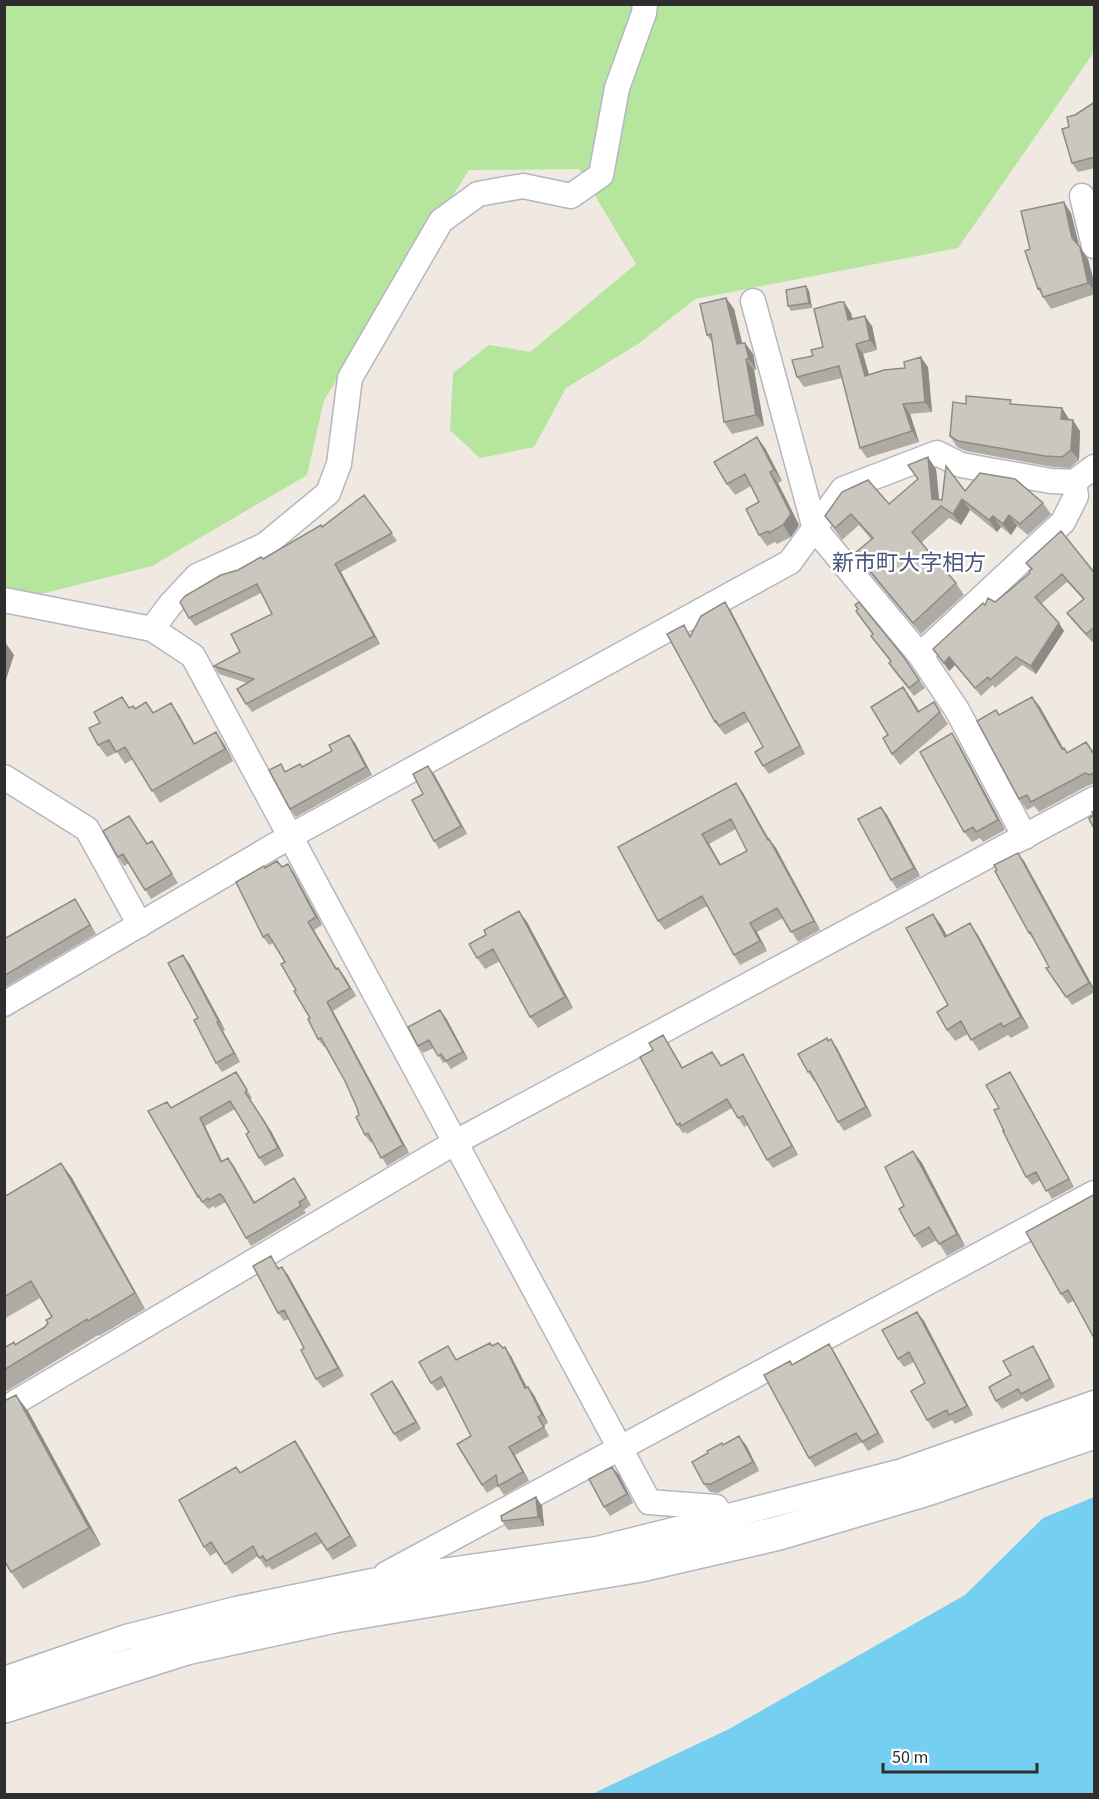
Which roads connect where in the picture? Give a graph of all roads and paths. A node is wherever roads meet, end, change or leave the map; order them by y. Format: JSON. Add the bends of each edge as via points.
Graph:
{"nodes":[{"id":1,"x":645,"y":4,"type":"edge"},
{"id":2,"x":1087,"y":200,"type":"edge"},
{"id":3,"x":1095,"y":246,"type":"edge"},
{"id":4,"x":753,"y":301,"type":"dead end"},
{"id":5,"x":1095,"y":467,"type":"edge"},
{"id":6,"x":1074,"y":482,"type":"junction"},
{"id":7,"x":815,"y":529,"type":"junction"},
{"id":8,"x":4,"y":600,"type":"edge"},
{"id":9,"x":152,"y":629,"type":"junction"},
{"id":10,"x":920,"y":655,"type":"junction"},
{"id":11,"x":4,"y":777,"type":"edge"},
{"id":12,"x":1095,"y":799,"type":"edge"},
{"id":13,"x":289,"y":837,"type":"junction"},
{"id":14,"x":1025,"y":837,"type":"junction"},
{"id":15,"x":140,"y":925,"type":"junction"},
{"id":16,"x":4,"y":1004,"type":"edge"},
{"id":17,"x":454,"y":1143,"type":"junction"},
{"id":18,"x":1095,"y":1193,"type":"edge"},
{"id":19,"x":1095,"y":1403,"type":"edge"},
{"id":20,"x":4,"y":1409,"type":"edge"},
{"id":21,"x":1095,"y":1432,"type":"edge"},
{"id":22,"x":620,"y":1449,"type":"junction"},
{"id":23,"x":721,"y":1518,"type":"junction"},
{"id":24,"x":372,"y":1581,"type":"junction"},
{"id":25,"x":4,"y":1679,"type":"edge"},
{"id":26,"x":4,"y":1706,"type":"edge"}],
"edges":[{"from":1,"to":9,"type":"street","via":[[618,87],[601,175],[571,196],[523,186],[478,194],[441,221],[350,378],[339,464],[328,493],[265,545],[197,576]]},
{"from":2,"to":3,"type":"street"},
{"from":4,"to":7,"type":"street"},
{"from":5,"to":6,"type":"street"},
{"from":6,"to":7,"type":"street","via":[[961,465],[937,453],[843,489]]},
{"from":6,"to":10,"type":"street","via":[[1076,496],[1063,522]]},
{"from":7,"to":10,"type":"street"},
{"from":7,"to":13,"type":"street","via":[[790,562]]},
{"from":8,"to":9,"type":"street"},
{"from":9,"to":13,"type":"street","via":[[193,656]]},
{"from":10,"to":14,"type":"street","via":[[957,710]]},
{"from":11,"to":15,"type":"street","via":[[87,829]]},
{"from":12,"to":14,"type":"street"},
{"from":13,"to":15,"type":"street"},
{"from":13,"to":17,"type":"street"},
{"from":14,"to":17,"type":"street"},
{"from":15,"to":16,"type":"street"},
{"from":17,"to":20,"type":"street"},
{"from":17,"to":22,"type":"street"},
{"from":18,"to":22,"type":"street"},
{"from":19,"to":23,"type":"street","via":[[902,1471]]},
{"from":21,"to":26,"type":"street","via":[[927,1489],[779,1533],[641,1565],[334,1616],[197,1645]]},
{"from":22,"to":23,"type":"street","via":[[649,1502],[716,1508]]},
{"from":22,"to":24,"type":"street"},
{"from":23,"to":24,"type":"street","via":[[597,1549]]},
{"from":24,"to":25,"type":"street","via":[[126,1637]]}]}
